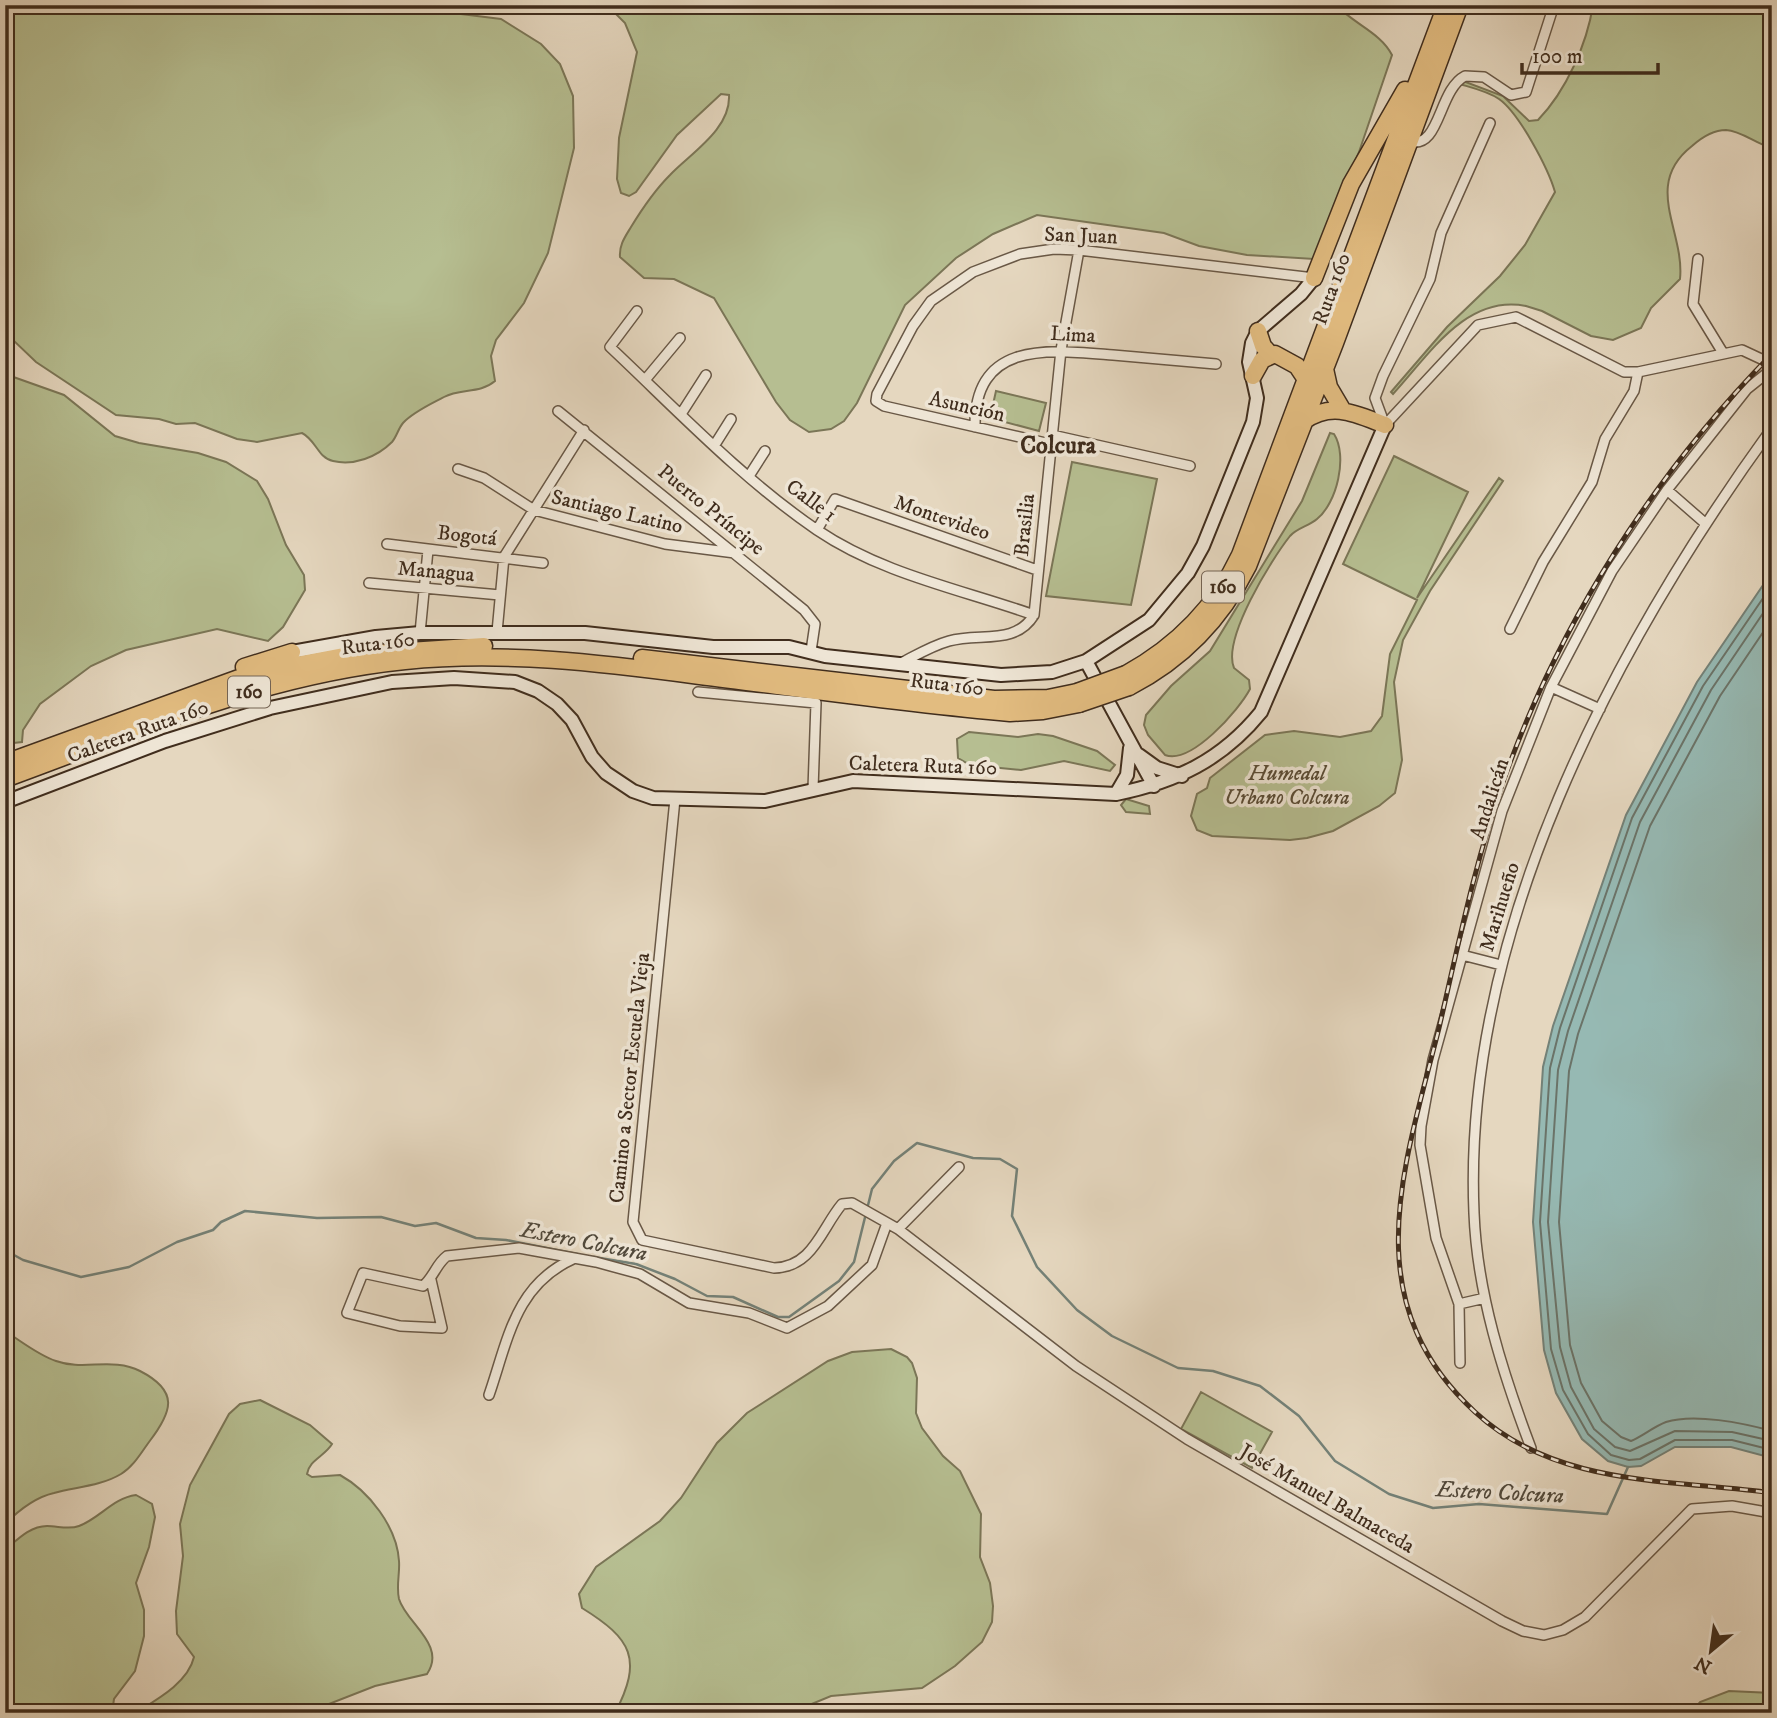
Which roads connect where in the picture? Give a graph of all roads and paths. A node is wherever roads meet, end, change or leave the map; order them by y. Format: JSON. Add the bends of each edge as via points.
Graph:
{"nodes":[{"id":1,"x":1445,"y":5,"type":"edge"},
{"id":2,"x":1460,"y":5,"type":"edge"},
{"id":3,"x":1554,"y":5,"type":"edge"},
{"id":4,"x":1490,"y":123,"type":"dead end"},
{"id":5,"x":1409,"y":141,"type":"junction"},
{"id":6,"x":1079,"y":250,"type":"junction"},
{"id":7,"x":1698,"y":259,"type":"dead end"},
{"id":8,"x":1314,"y":278,"type":"junction"},
{"id":9,"x":637,"y":311,"type":"dead end"},
{"id":10,"x":1258,"y":331,"type":"junction"},
{"id":11,"x":680,"y":338,"type":"dead end"},
{"id":12,"x":1061,"y":350,"type":"junction"},
{"id":13,"x":1723,"y":353,"type":"junction"},
{"id":14,"x":1270,"y":354,"type":"junction"},
{"id":15,"x":1216,"y":364,"type":"dead end"},
{"id":16,"x":1772,"y":367,"type":"edge"},
{"id":17,"x":1325,"y":369,"type":"junction"},
{"id":18,"x":1638,"y":372,"type":"junction"},
{"id":19,"x":706,"y":375,"type":"dead end"},
{"id":20,"x":1253,"y":376,"type":"junction"},
{"id":21,"x":1305,"y":378,"type":"junction"},
{"id":22,"x":645,"y":380,"type":"junction"},
{"id":23,"x":876,"y":401,"type":"joint"},
{"id":24,"x":1342,"y":409,"type":"junction"},
{"id":25,"x":558,"y":411,"type":"dead end"},
{"id":26,"x":681,"y":414,"type":"junction"},
{"id":27,"x":731,"y":419,"type":"dead end"},
{"id":28,"x":1304,"y":421,"type":"junction"},
{"id":29,"x":1385,"y":425,"type":"junction"},
{"id":30,"x":975,"y":427,"type":"junction"},
{"id":31,"x":1772,"y":428,"type":"edge"},
{"id":32,"x":584,"y":430,"type":"junction"},
{"id":33,"x":1051,"y":439,"type":"junction"},
{"id":34,"x":714,"y":446,"type":"junction"},
{"id":35,"x":765,"y":451,"type":"dead end"},
{"id":36,"x":1190,"y":466,"type":"dead end"},
{"id":37,"x":458,"y":469,"type":"dead end"},
{"id":38,"x":749,"y":476,"type":"junction"},
{"id":39,"x":1667,"y":490,"type":"junction"},
{"id":40,"x":534,"y":510,"type":"junction"},
{"id":41,"x":1706,"y":524,"type":"junction"},
{"id":42,"x":817,"y":530,"type":"junction"},
{"id":43,"x":387,"y":544,"type":"dead end"},
{"id":44,"x":428,"y":550,"type":"junction"},
{"id":45,"x":737,"y":553,"type":"junction"},
{"id":46,"x":504,"y":557,"type":"junction"},
{"id":47,"x":543,"y":563,"type":"dead end"},
{"id":48,"x":1037,"y":570,"type":"junction"},
{"id":49,"x":369,"y":583,"type":"dead end"},
{"id":50,"x":425,"y":589,"type":"junction"},
{"id":51,"x":500,"y":595,"type":"junction"},
{"id":52,"x":1034,"y":615,"type":"junction"},
{"id":53,"x":1510,"y":629,"type":"dead end"},
{"id":54,"x":497,"y":632,"type":"junction"},
{"id":55,"x":420,"y":634,"type":"junction"},
{"id":56,"x":811,"y":651,"type":"junction"},
{"id":57,"x":292,"y":652,"type":"joint"},
{"id":58,"x":1086,"y":661,"type":"junction"},
{"id":59,"x":900,"y":664,"type":"junction"},
{"id":60,"x":1127,"y":681,"type":"junction"},
{"id":61,"x":1551,"y":687,"type":"junction"},
{"id":62,"x":199,"y":690,"type":"junction"},
{"id":63,"x":698,"y":691,"type":"dead end"},
{"id":64,"x":1074,"y":697,"type":"junction"},
{"id":65,"x":1600,"y":709,"type":"junction"},
{"id":66,"x":1129,"y":745,"type":"junction"},
{"id":67,"x":10,"y":758,"type":"edge"},
{"id":68,"x":1182,"y":776,"type":"junction"},
{"id":69,"x":5,"y":779,"type":"edge"},
{"id":70,"x":1154,"y":786,"type":"junction"},
{"id":71,"x":813,"y":789,"type":"junction"},
{"id":72,"x":1116,"y":794,"type":"junction"},
{"id":73,"x":675,"y":799,"type":"junction"},
{"id":74,"x":5,"y":802,"type":"edge"},
{"id":75,"x":1462,"y":955,"type":"junction"},
{"id":76,"x":1501,"y":965,"type":"junction"},
{"id":77,"x":959,"y":1167,"type":"dead end"},
{"id":78,"x":852,"y":1203,"type":"joint"},
{"id":79,"x":887,"y":1223,"type":"junction"},
{"id":80,"x":898,"y":1229,"type":"junction"},
{"id":81,"x":574,"y":1258,"type":"junction"},
{"id":82,"x":431,"y":1280,"type":"junction"},
{"id":83,"x":1485,"y":1298,"type":"junction"},
{"id":84,"x":1459,"y":1304,"type":"junction"},
{"id":85,"x":1460,"y":1363,"type":"dead end"},
{"id":86,"x":489,"y":1395,"type":"dead end"},
{"id":87,"x":1531,"y":1448,"type":"dead end"},
{"id":88,"x":1772,"y":1513,"type":"edge"}],
"edges":[{"from":1,"to":8,"type":"highway","via":[[1400,100],[1351,184]]},
{"from":1,"to":21,"type":"highway","name":"Ruta 160","number":"160"},
{"from":2,"to":5,"type":"highway","name":"Ruta 160","number":"160"},
{"from":3,"to":5,"type":"street","via":[[1526,92],[1511,95],[1483,77],[1465,76],[1454,84],[1429,138],[1421,143]]},
{"from":4,"to":29,"type":"street","via":[[1441,233],[1430,279],[1375,398]]},
{"from":5,"to":17,"type":"highway","name":"Ruta 160","number":"160"},
{"from":6,"to":8,"type":"street","name":"San Juan"},
{"from":6,"to":12,"type":"street","name":"Brasilia"},
{"from":6,"to":23,"type":"street","name":"San Juan","via":[[1054,249],[1004,259],[944,290],[913,326]]},
{"from":7,"to":13,"type":"street","via":[[1693,304]]},
{"from":8,"to":10,"type":"street"},
{"from":9,"to":22,"type":"street","name":"Calle 1","via":[[610,347]]},
{"from":10,"to":14,"type":"highway"},
{"from":10,"to":20,"type":"street","via":[[1249,355]]},
{"from":11,"to":22,"type":"street"},
{"from":12,"to":15,"type":"street","name":"Lima"},
{"from":12,"to":30,"type":"street","name":"Lima","via":[[1030,352],[995,372],[979,397]]},
{"from":12,"to":33,"type":"street","name":"Brasilia"},
{"from":13,"to":16,"type":"street","via":[[1742,350]]},
{"from":13,"to":18,"type":"street"},
{"from":14,"to":20,"type":"highway"},
{"from":14,"to":21,"type":"highway","via":[[1297,366]]},
{"from":16,"to":39,"type":"street","name":"Andalicán","via":[[1747,389]]},
{"from":17,"to":24,"type":"highway"},
{"from":17,"to":28,"type":"highway","name":"Ruta 160","number":"160"},
{"from":18,"to":29,"type":"street","via":[[1614,368],[1516,317],[1489,321],[1478,325]]},
{"from":18,"to":53,"type":"street","via":[[1634,391],[1605,439],[1591,482],[1542,562]]},
{"from":19,"to":26,"type":"street"},
{"from":20,"to":58,"type":"street","via":[[1253,422],[1192,567],[1149,620]]},
{"from":21,"to":60,"type":"highway","name":"Ruta 160","number":"160","via":[[1246,540],[1225,583],[1183,635]]},
{"from":22,"to":26,"type":"street","name":"Calle 1"},
{"from":23,"to":30,"type":"street","name":"Asunción"},
{"from":24,"to":28,"type":"highway","via":[[1324,410]]},
{"from":24,"to":29,"type":"highway"},
{"from":25,"to":32,"type":"street","name":"Puerto Príncipe"},
{"from":26,"to":34,"type":"street","name":"Calle 1"},
{"from":27,"to":34,"type":"street"},
{"from":28,"to":60,"type":"highway","name":"Ruta 160","number":"160","via":[[1267,521],[1232,596],[1187,649],[1160,670]]},
{"from":29,"to":68,"type":"street","name":"Caletera Ruta 160","via":[[1261,712],[1226,749]]},
{"from":30,"to":33,"type":"street","name":"Asunción"},
{"from":31,"to":41,"type":"street","name":"Marihueño"},
{"from":32,"to":40,"type":"street"},
{"from":32,"to":45,"type":"street","name":"Puerto Príncipe"},
{"from":33,"to":36,"type":"street","name":"Asunción"},
{"from":33,"to":48,"type":"street","name":"Brasilia"},
{"from":34,"to":38,"type":"street","name":"Calle 1"},
{"from":35,"to":38,"type":"street"},
{"from":37,"to":40,"type":"street","name":"Santiago Latino","via":[[484,478]]},
{"from":38,"to":42,"type":"street","name":"Calle 1"},
{"from":39,"to":41,"type":"street"},
{"from":39,"to":61,"type":"street","name":"Andalicán","via":[[1612,571]]},
{"from":40,"to":45,"type":"street","name":"Santiago Latino","via":[[665,544]]},
{"from":40,"to":46,"type":"street"},
{"from":41,"to":65,"type":"street","name":"Marihueño"},
{"from":42,"to":48,"type":"street","name":"Montevideo","via":[[835,499]]},
{"from":42,"to":52,"type":"street","name":"Calle 1","via":[[905,574]]},
{"from":43,"to":44,"type":"street","name":"Bogotá"},
{"from":44,"to":46,"type":"street","name":"Bogotá"},
{"from":44,"to":50,"type":"street"},
{"from":45,"to":56,"type":"street","name":"Puerto Príncipe","via":[[808,614],[815,624]]},
{"from":46,"to":47,"type":"street","name":"Bogotá"},
{"from":46,"to":51,"type":"street"},
{"from":48,"to":52,"type":"street","name":"Brasilia"},
{"from":49,"to":50,"type":"street","name":"Managua"},
{"from":50,"to":51,"type":"street","name":"Managua"},
{"from":50,"to":55,"type":"street"},
{"from":51,"to":54,"type":"street"},
{"from":52,"to":59,"type":"street","via":[[1017,632],[950,640]]},
{"from":54,"to":55,"type":"street"},
{"from":54,"to":56,"type":"street","via":[[585,633],[713,647],[765,645]]},
{"from":55,"to":57,"type":"street"},
{"from":56,"to":59,"type":"street"},
{"from":57,"to":62,"type":"highway","via":[[251,664]]},
{"from":58,"to":59,"type":"street","via":[[1052,672],[1017,675]]},
{"from":58,"to":66,"type":"street"},
{"from":60,"to":64,"type":"highway","name":"Ruta 160","number":"160","bridge":true},
{"from":61,"to":65,"type":"street"},
{"from":61,"to":75,"type":"street","name":"Andalicán","via":[[1502,811]]},
{"from":62,"to":64,"type":"highway","name":"Ruta 160","number":"160","via":[[261,671],[349,655],[493,646],[729,667],[984,698]]},
{"from":62,"to":67,"type":"highway","name":"Ruta 160","number":"160"},
{"from":63,"to":71,"type":"street","via":[[816,703]]},
{"from":64,"to":69,"type":"highway","name":"Ruta 160","number":"160","via":[[1043,711],[1010,713],[618,666],[506,656],[437,658],[357,667],[266,687]]},
{"from":65,"to":76,"type":"street","name":"Marihueño","via":[[1529,867]]},
{"from":66,"to":68,"type":"street","via":[[1157,768]]},
{"from":66,"to":70,"type":"street"},
{"from":66,"to":72,"type":"street","via":[[1129,769]]},
{"from":68,"to":70,"type":"street","name":"Caletera Ruta 160"},
{"from":70,"to":72,"type":"street","name":"Caletera Ruta 160"},
{"from":71,"to":72,"type":"street","name":"Caletera Ruta 160","via":[[866,781]]},
{"from":71,"to":73,"type":"street","name":"Caletera Ruta 160","via":[[765,801]]},
{"from":73,"to":74,"type":"street","name":"Caletera Ruta 160","via":[[643,795],[614,780],[592,757],[565,711],[538,691],[515,682],[444,678],[371,685],[235,718]]},
{"from":73,"to":78,"type":"street","name":"Camino a Sector Escuela Vieja","via":[[635,1232],[650,1244],[780,1268],[804,1258],[842,1204]]},
{"from":75,"to":76,"type":"street"},
{"from":75,"to":84,"type":"street","name":"Andalicán","via":[[1433,1060],[1420,1145],[1436,1238]]},
{"from":76,"to":83,"type":"street","name":"Marihueño","via":[[1488,1014],[1474,1179]]},
{"from":77,"to":80,"type":"street"},
{"from":78,"to":79,"type":"street","name":"José Manuel Balmaceda"},
{"from":79,"to":80,"type":"street","name":"José Manuel Balmaceda"},
{"from":79,"to":81,"type":"street","via":[[872,1265],[828,1306],[787,1328],[749,1313],[689,1303],[640,1274]]},
{"from":80,"to":88,"type":"street","name":"José Manuel Balmaceda","via":[[1076,1366],[1187,1439],[1522,1631],[1554,1634],[1585,1618],[1692,1509],[1732,1506]]},
{"from":81,"to":82,"type":"street","via":[[519,1248],[447,1256]]},
{"from":81,"to":86,"type":"street","via":[[545,1273],[525,1298]]},
{"from":82,"to":82,"type":"street","via":[[423,1286],[362,1273],[347,1313],[400,1325],[442,1328]]},
{"from":83,"to":84,"type":"street"},
{"from":83,"to":87,"type":"street","name":"Marihueño"},
{"from":84,"to":85,"type":"street","name":"Andalicán"}]}
